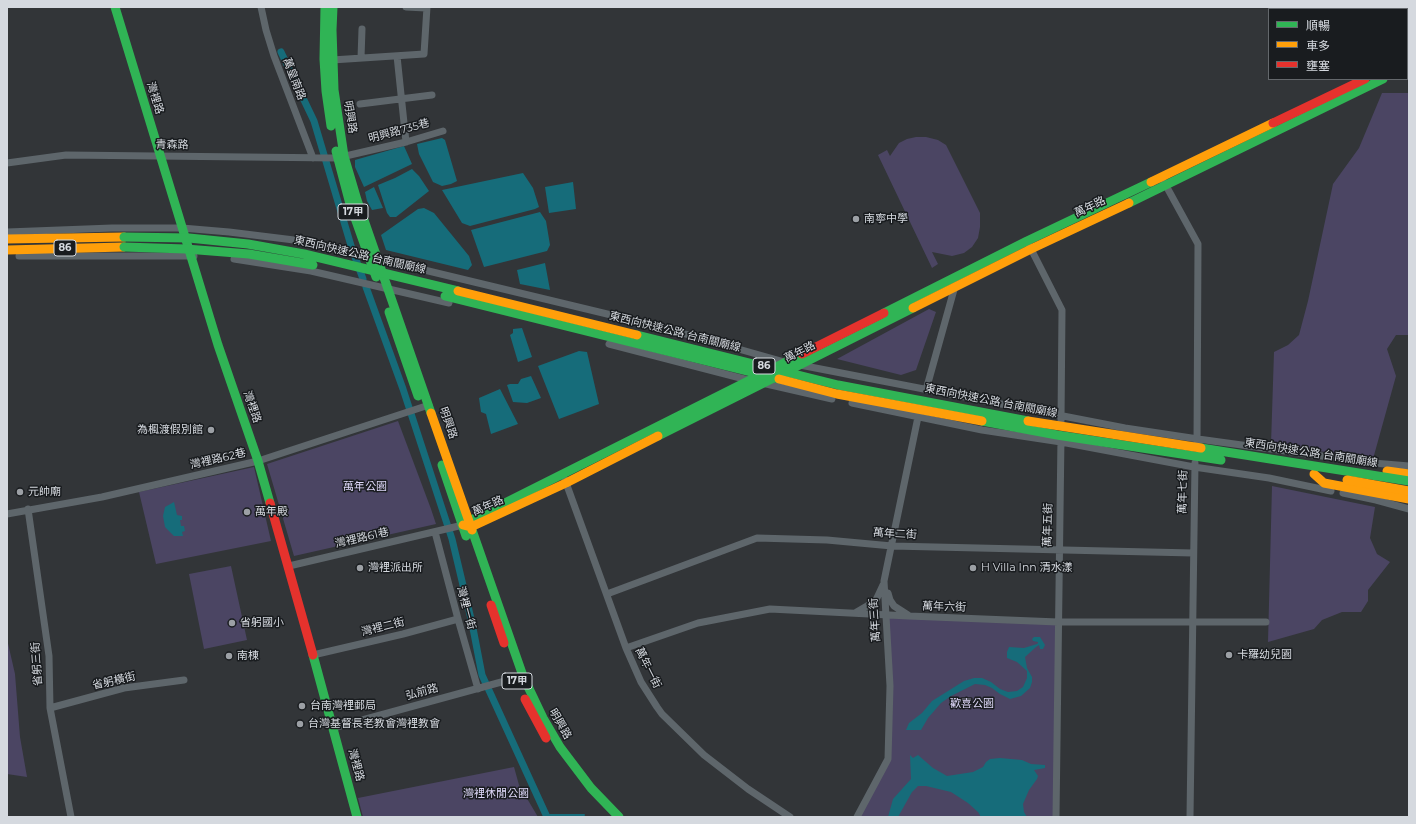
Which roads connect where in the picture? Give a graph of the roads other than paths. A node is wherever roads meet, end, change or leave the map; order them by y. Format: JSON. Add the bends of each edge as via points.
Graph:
{"nodes":[{"id":1,"x":115,"y":7,"type":"edge"},
{"id":2,"x":261,"y":7,"type":"edge"},
{"id":3,"x":325,"y":7,"type":"edge"},
{"id":4,"x":333,"y":7,"type":"edge"},
{"id":5,"x":406,"y":7,"type":"edge"},
{"id":6,"x":426,"y":8,"type":"edge"},
{"id":7,"x":362,"y":28,"type":"dead end"},
{"id":8,"x":397,"y":56,"type":"junction"},
{"id":9,"x":361,"y":58,"type":"junction"},
{"id":10,"x":332,"y":60,"type":"junction"},
{"id":11,"x":1362,"y":80,"type":"edge"},
{"id":12,"x":1380,"y":80,"type":"edge"},
{"id":13,"x":432,"y":95,"type":"dead end"},
{"id":14,"x":402,"y":99,"type":"junction"},
{"id":15,"x":360,"y":104,"type":"dead end"},
{"id":16,"x":1274,"y":127,"type":"junction"},
{"id":17,"x":443,"y":131,"type":"dead end"},
{"id":18,"x":406,"y":142,"type":"junction"},
{"id":19,"x":160,"y":156,"type":"junction"},
{"id":20,"x":339,"y":157,"type":"junction"},
{"id":21,"x":313,"y":158,"type":"junction"},
{"id":22,"x":7,"y":163,"type":"edge"},
{"id":23,"x":1164,"y":181,"type":"junction"},
{"id":24,"x":182,"y":228,"type":"junction"},
{"id":25,"x":7,"y":232,"type":"edge"},
{"id":26,"x":7,"y":239,"type":"edge"},
{"id":27,"x":1029,"y":245,"type":"junction"},
{"id":28,"x":7,"y":250,"type":"edge"},
{"id":29,"x":7,"y":256,"type":"edge"},
{"id":30,"x":190,"y":256,"type":"junction"},
{"id":31,"x":373,"y":258,"type":"junction"},
{"id":32,"x":956,"y":277,"type":"junction"},
{"id":33,"x":955,"y":287,"type":"junction"},
{"id":34,"x":384,"y":288,"type":"junction"},
{"id":35,"x":786,"y":363,"type":"junction"},
{"id":36,"x":802,"y":365,"type":"junction"},
{"id":37,"x":750,"y":380,"type":"junction"},
{"id":38,"x":763,"y":384,"type":"junction"},
{"id":39,"x":926,"y":390,"type":"junction"},
{"id":40,"x":422,"y":408,"type":"junction"},
{"id":41,"x":1061,"y":416,"type":"junction"},
{"id":42,"x":918,"y":417,"type":"junction"},
{"id":43,"x":1198,"y":440,"type":"junction"},
{"id":44,"x":1060,"y":442,"type":"junction"},
{"id":45,"x":258,"y":461,"type":"junction"},
{"id":46,"x":1302,"y":464,"type":"junction"},
{"id":47,"x":1409,"y":466,"type":"edge"},
{"id":48,"x":1194,"y":467,"type":"junction"},
{"id":49,"x":1314,"y":474,"type":"junction"},
{"id":50,"x":1409,"y":474,"type":"edge"},
{"id":51,"x":565,"y":479,"type":"junction"},
{"id":52,"x":1409,"y":481,"type":"edge"},
{"id":53,"x":1409,"y":491,"type":"edge"},
{"id":54,"x":1409,"y":499,"type":"edge"},
{"id":55,"x":28,"y":509,"type":"junction"},
{"id":56,"x":1409,"y":509,"type":"edge"},
{"id":57,"x":7,"y":514,"type":"edge"},
{"id":58,"x":464,"y":525,"type":"junction"},
{"id":59,"x":437,"y":532,"type":"junction"},
{"id":60,"x":892,"y":546,"type":"junction"},
{"id":61,"x":1059,"y":550,"type":"junction"},
{"id":62,"x":1193,"y":553,"type":"junction"},
{"id":63,"x":289,"y":566,"type":"junction"},
{"id":64,"x":884,"y":581,"type":"junction"},
{"id":65,"x":607,"y":594,"type":"junction"},
{"id":66,"x":855,"y":613,"type":"junction"},
{"id":67,"x":886,"y":615,"type":"junction"},
{"id":68,"x":909,"y":616,"type":"junction"},
{"id":69,"x":458,"y":619,"type":"junction"},
{"id":70,"x":1192,"y":621,"type":"junction"},
{"id":71,"x":1058,"y":622,"type":"junction"},
{"id":72,"x":1266,"y":622,"type":"dead end"},
{"id":73,"x":626,"y":648,"type":"junction"},
{"id":74,"x":313,"y":655,"type":"junction"},
{"id":75,"x":516,"y":678,"type":"junction"},
{"id":76,"x":184,"y":680,"type":"dead end"},
{"id":77,"x":478,"y":689,"type":"junction"},
{"id":78,"x":50,"y":708,"type":"junction"},
{"id":79,"x":333,"y":728,"type":"junction"},
{"id":80,"x":70,"y":817,"type":"edge"},
{"id":81,"x":357,"y":817,"type":"edge"},
{"id":82,"x":609,"y":817,"type":"edge"},
{"id":83,"x":619,"y":817,"type":"edge"},
{"id":84,"x":790,"y":817,"type":"edge"},
{"id":85,"x":857,"y":817,"type":"edge"},
{"id":86,"x":1056,"y":817,"type":"edge"},
{"id":87,"x":1190,"y":817,"type":"edge"}],
"edges":[{"from":1,"to":19,"type":"main road","name":"灣裡路"},
{"from":2,"to":21,"type":"street","name":"萬皇南路","via":[[274,56]]},
{"from":3,"to":20,"type":"main road","name":"明興路","number":"17甲","via":[[326,91]]},
{"from":4,"to":10,"type":"main road","name":"明興路","number":"17甲"},
{"from":5,"to":6,"type":"street"},
{"from":6,"to":8,"type":"street","via":[[424,54]]},
{"from":7,"to":9,"type":"street"},
{"from":8,"to":9,"type":"street"},
{"from":8,"to":14,"type":"street"},
{"from":9,"to":10,"type":"street"},
{"from":10,"to":20,"type":"main road","name":"明興路","number":"17甲"},
{"from":11,"to":16,"type":"main road","name":"萬年路"},
{"from":12,"to":16,"type":"main road","name":"萬年路"},
{"from":13,"to":14,"type":"street"},
{"from":14,"to":15,"type":"street"},
{"from":14,"to":18,"type":"street"},
{"from":16,"to":23,"type":"main road","name":"萬年路"},
{"from":17,"to":18,"type":"street","name":"明興路735巷"},
{"from":18,"to":20,"type":"street","name":"明興路735巷"},
{"from":19,"to":21,"type":"street","name":"青森路"},
{"from":19,"to":22,"type":"street","name":"青森路","via":[[66,155]]},
{"from":19,"to":24,"type":"main road","name":"灣裡路"},
{"from":20,"to":21,"type":"street","name":"青森路"},
{"from":20,"to":31,"type":"main road","name":"明興路","number":"17甲","via":[[350,204]]},
{"from":23,"to":27,"type":"main road","name":"萬年路"},
{"from":23,"to":43,"type":"street","name":"萬年七街","via":[[1198,244]]},
{"from":24,"to":25,"type":"street"},
{"from":24,"to":30,"type":"main road","name":"灣裡路"},
{"from":24,"to":31,"type":"street","via":[[294,240]]},
{"from":26,"to":46,"type":"main road","name":"東西向快速公路 台南關廟線","number":"86","bridge":true,"via":[[189,238],[248,244],[304,254],[473,294],[838,385],[1057,426]]},
{"from":27,"to":32,"type":"main road","name":"萬年路"},
{"from":27,"to":33,"type":"main road","name":"萬年路"},
{"from":27,"to":41,"type":"street","name":"萬年五街","via":[[1062,310]]},
{"from":28,"to":49,"type":"main road","name":"東西向快速公路 台南關廟線","number":"86","bridge":true,"via":[[124,247],[186,249],[302,262],[837,394],[1057,435]]},
{"from":29,"to":30,"type":"street"},
{"from":30,"to":34,"type":"street","via":[[228,258],[304,270]]},
{"from":30,"to":45,"type":"main road","name":"灣裡路"},
{"from":31,"to":34,"type":"main road","name":"明興路","number":"17甲"},
{"from":31,"to":35,"type":"street","via":[[657,326]]},
{"from":32,"to":33,"type":"street"},
{"from":32,"to":35,"type":"main road","name":"萬年路"},
{"from":33,"to":36,"type":"main road","name":"萬年路"},
{"from":33,"to":39,"type":"street"},
{"from":34,"to":37,"type":"street","via":[[505,316]]},
{"from":34,"to":40,"type":"main road","name":"明興路","number":"17甲"},
{"from":35,"to":36,"type":"street"},
{"from":35,"to":37,"type":"main road","name":"萬年路"},
{"from":36,"to":38,"type":"main road","name":"萬年路"},
{"from":36,"to":39,"type":"street"},
{"from":37,"to":38,"type":"street"},
{"from":37,"to":51,"type":"main road","name":"萬年路"},
{"from":38,"to":42,"type":"street"},
{"from":38,"to":51,"type":"main road","name":"萬年路"},
{"from":39,"to":41,"type":"street"},
{"from":40,"to":45,"type":"street","name":"灣裡路62巷"},
{"from":40,"to":58,"type":"main road","name":"明興路","number":"17甲"},
{"from":41,"to":43,"type":"street"},
{"from":41,"to":44,"type":"street","name":"萬年五街"},
{"from":42,"to":44,"type":"street"},
{"from":42,"to":60,"type":"street","name":"萬年三街"},
{"from":43,"to":47,"type":"street","via":[[1373,464]]},
{"from":43,"to":48,"type":"street","name":"萬年七街"},
{"from":44,"to":48,"type":"street"},
{"from":44,"to":61,"type":"street","name":"萬年五街"},
{"from":45,"to":55,"type":"street","name":"灣裡路62巷","via":[[102,497]]},
{"from":45,"to":63,"type":"main road","name":"灣裡路"},
{"from":46,"to":50,"type":"main road","via":[[1322,461]]},
{"from":46,"to":52,"type":"main road","name":"東西向快速公路 台南關廟線","number":"86","bridge":true},
{"from":48,"to":56,"type":"street","via":[[1284,481]]},
{"from":48,"to":62,"type":"street","name":"萬年七街"},
{"from":49,"to":53,"type":"main road","name":"東西向快速公路 台南關廟線","number":"86","bridge":true},
{"from":49,"to":54,"type":"main road","via":[[1324,483]]},
{"from":51,"to":58,"type":"main road","name":"萬年路"},
{"from":51,"to":65,"type":"street","name":"萬年一街"},
{"from":55,"to":57,"type":"street","name":"灣裡路62巷"},
{"from":55,"to":78,"type":"street","name":"省躬三街","via":[[48,648]]},
{"from":58,"to":59,"type":"street","name":"灣裡路61巷"},
{"from":58,"to":75,"type":"main road","name":"明興路","number":"17甲"},
{"from":58,"to":83,"type":"main road","name":"明興路","number":"17甲","via":[[542,718],[574,767]]},
{"from":59,"to":63,"type":"street","name":"灣裡路61巷"},
{"from":59,"to":69,"type":"street","name":"灣裡一街"},
{"from":60,"to":61,"type":"street","name":"萬年二街"},
{"from":60,"to":64,"type":"street","name":"萬年三街"},
{"from":60,"to":65,"type":"street","name":"萬年二街","via":[[827,540],[757,538]]},
{"from":61,"to":62,"type":"street","name":"萬年二街"},
{"from":61,"to":71,"type":"street","name":"萬年五街"},
{"from":62,"to":70,"type":"street","name":"萬年七街"},
{"from":63,"to":74,"type":"main road","name":"灣裡路"},
{"from":64,"to":66,"type":"street","via":[[876,600]]},
{"from":64,"to":67,"type":"street","name":"萬年三街"},
{"from":64,"to":68,"type":"street","via":[[894,606]]},
{"from":65,"to":73,"type":"street","name":"萬年一街"},
{"from":66,"to":67,"type":"street","name":"萬年六街"},
{"from":66,"to":73,"type":"street","name":"萬年六街","via":[[770,609],[698,622]]},
{"from":67,"to":68,"type":"street","name":"萬年六街"},
{"from":67,"to":85,"type":"street","name":"萬年三街","via":[[890,686],[888,759]]},
{"from":68,"to":71,"type":"street","name":"萬年六街"},
{"from":69,"to":74,"type":"street","name":"灣裡二街"},
{"from":69,"to":77,"type":"street","name":"灣裡一街"},
{"from":70,"to":71,"type":"street","name":"萬年六街"},
{"from":70,"to":72,"type":"street","name":"萬年六街"},
{"from":70,"to":87,"type":"street","name":"萬年七街"},
{"from":71,"to":86,"type":"street","name":"萬年五街"},
{"from":73,"to":84,"type":"street","name":"萬年一街","via":[[641,682],[662,714],[704,755]]},
{"from":74,"to":79,"type":"main road","name":"灣裡路"},
{"from":75,"to":77,"type":"street","name":"弘前路"},
{"from":75,"to":82,"type":"main road","name":"明興路","number":"17甲","via":[[554,752],[585,792]]},
{"from":76,"to":78,"type":"street","name":"省躬橫街","via":[[124,688]]},
{"from":77,"to":79,"type":"street","name":"弘前路"},
{"from":78,"to":80,"type":"street","name":"省躬三街"},
{"from":79,"to":81,"type":"main road","name":"灣裡路"}]}
